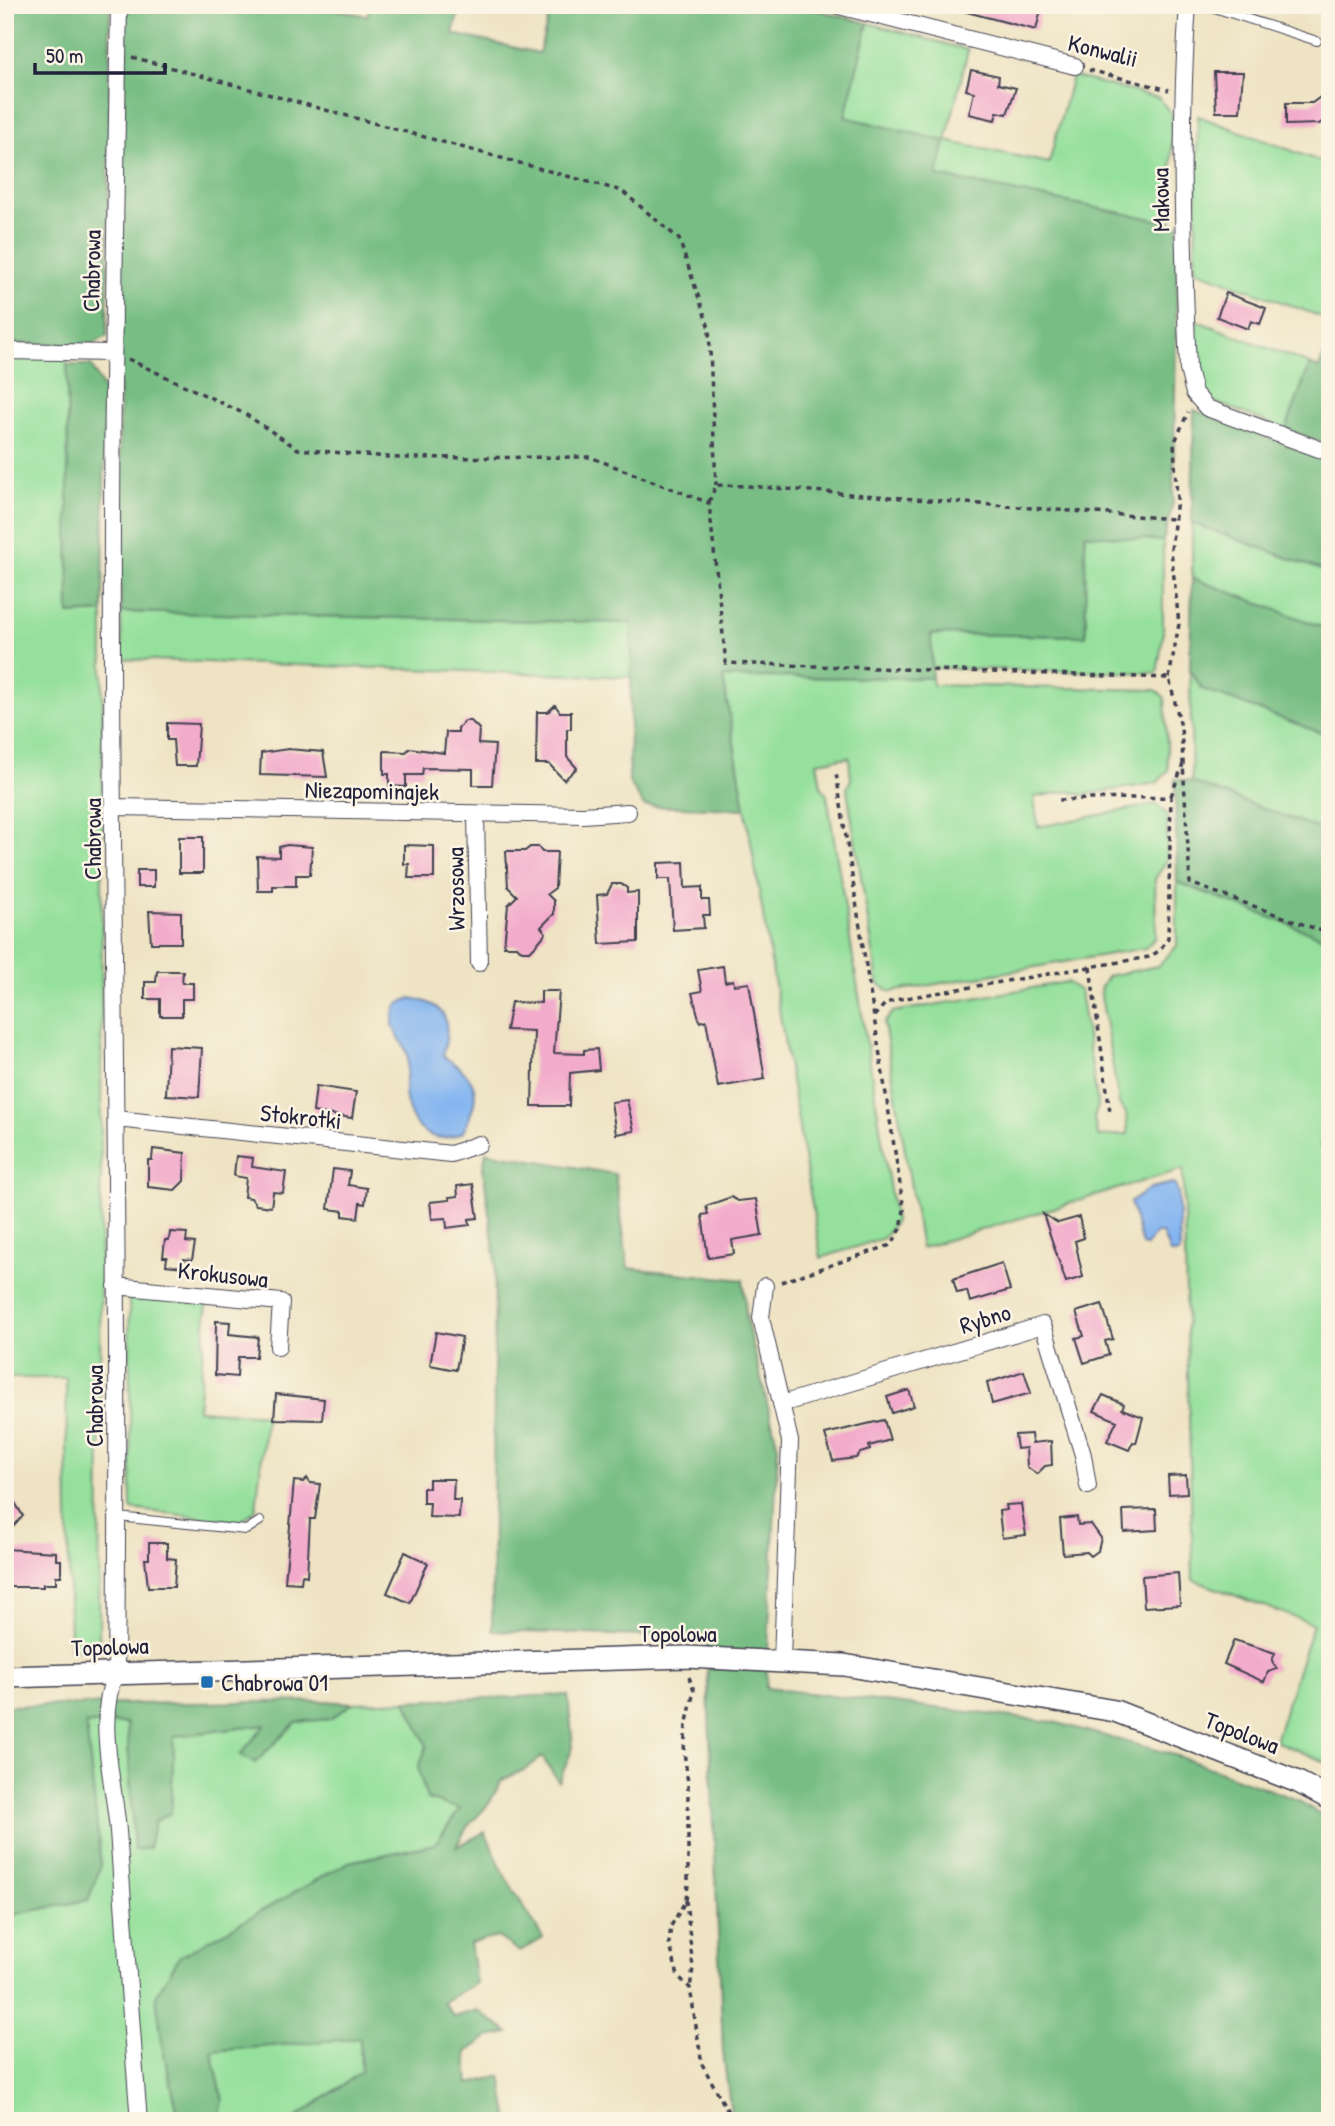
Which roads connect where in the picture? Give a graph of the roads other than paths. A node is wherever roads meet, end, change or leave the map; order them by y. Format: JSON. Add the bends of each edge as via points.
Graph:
{"nodes":[{"id":1,"x":119,"y":5,"type":"edge"},
{"id":2,"x":835,"y":5,"type":"edge"},
{"id":3,"x":1188,"y":5,"type":"edge"},
{"id":4,"x":1205,"y":5,"type":"edge"},
{"id":5,"x":1317,"y":41,"type":"dead end"},
{"id":6,"x":1076,"y":66,"type":"road end"},
{"id":7,"x":5,"y":352,"type":"edge"},
{"id":8,"x":113,"y":353,"type":"junction"},
{"id":9,"x":1330,"y":453,"type":"edge"},
{"id":10,"x":114,"y":807,"type":"junction"},
{"id":11,"x":628,"y":812,"type":"dead end"},
{"id":12,"x":476,"y":814,"type":"junction"},
{"id":13,"x":479,"y":963,"type":"dead end"},
{"id":14,"x":116,"y":1119,"type":"junction"},
{"id":15,"x":479,"y":1144,"type":"dead end"},
{"id":16,"x":116,"y":1286,"type":"junction"},
{"id":17,"x":765,"y":1286,"type":"road end"},
{"id":18,"x":278,"y":1348,"type":"dead end"},
{"id":19,"x":781,"y":1404,"type":"junction"},
{"id":20,"x":1088,"y":1486,"type":"dead end"},
{"id":21,"x":118,"y":1517,"type":"junction"},
{"id":22,"x":260,"y":1521,"type":"dead end"},
{"id":23,"x":782,"y":1660,"type":"junction"},
{"id":24,"x":116,"y":1672,"type":"junction"},
{"id":25,"x":5,"y":1677,"type":"edge"},
{"id":26,"x":1330,"y":1799,"type":"edge"},
{"id":27,"x":139,"y":2121,"type":"edge"}],
"edges":[{"from":1,"to":8,"type":"street","name":"Chabrowa"},
{"from":2,"to":6,"type":"street","name":"Konwalii"},
{"from":3,"to":9,"type":"street","name":"Makowa","via":[[1181,202],[1188,369],[1194,393],[1207,408]]},
{"from":4,"to":5,"type":"lane"},
{"from":7,"to":8,"type":"street"},
{"from":8,"to":10,"type":"street","name":"Chabrowa"},
{"from":10,"to":12,"type":"street","name":"Niezapominajek"},
{"from":10,"to":14,"type":"street","name":"Chabrowa"},
{"from":11,"to":12,"type":"street","name":"Niezapominajek"},
{"from":12,"to":13,"type":"street","name":"Wrzosowa"},
{"from":14,"to":15,"type":"street","name":"Stokrotki","via":[[451,1154]]},
{"from":14,"to":16,"type":"street","name":"Chabrowa"},
{"from":16,"to":18,"type":"street","name":"Krokusowa","via":[[281,1302]]},
{"from":16,"to":21,"type":"street","name":"Chabrowa"},
{"from":17,"to":19,"type":"street","via":[[761,1318]]},
{"from":19,"to":20,"type":"street","name":"Rybno","via":[[1042,1325],[1083,1455]]},
{"from":19,"to":23,"type":"street","via":[[790,1441]]},
{"from":21,"to":22,"type":"lane","via":[[246,1530]]},
{"from":21,"to":24,"type":"street","name":"Chabrowa"},
{"from":23,"to":24,"type":"street","name":"Topolowa","via":[[687,1657]]},
{"from":23,"to":26,"type":"street","name":"Topolowa","via":[[844,1665],[1115,1711],[1298,1782]]},
{"from":24,"to":25,"type":"street","name":"Topolowa"},
{"from":24,"to":27,"type":"street","name":"Chabrowa","via":[[109,1688],[108,1743]]}]}
